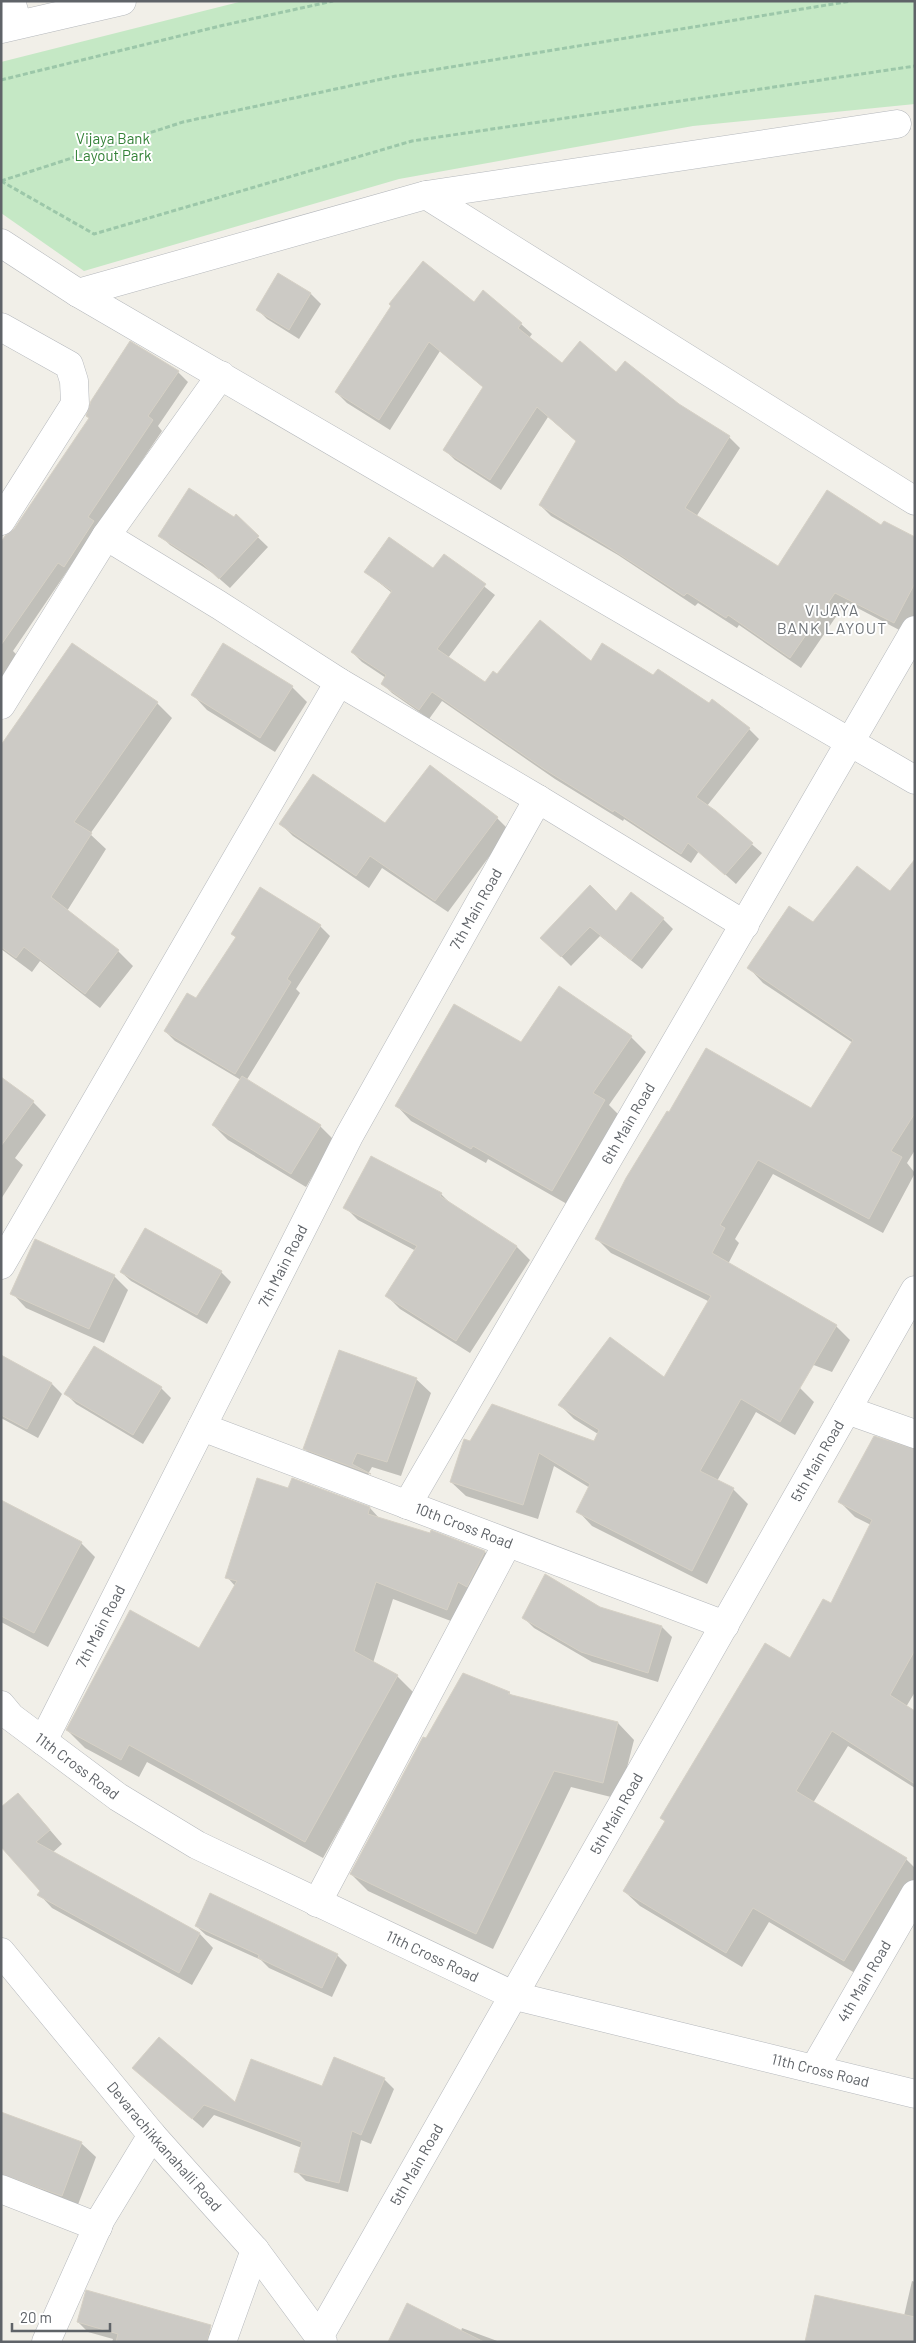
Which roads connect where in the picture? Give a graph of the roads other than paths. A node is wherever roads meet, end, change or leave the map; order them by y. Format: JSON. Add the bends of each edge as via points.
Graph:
{"nodes":[{"id":1,"x":122,"y":1,"type":"edge"},
{"id":2,"x":10,"y":18,"type":"edge"},
{"id":3,"x":897,"y":124,"type":"dead end"},
{"id":4,"x":426,"y":195,"type":"junction"},
{"id":5,"x":1,"y":243,"type":"edge"},
{"id":6,"x":78,"y":293,"type":"junction"},
{"id":7,"x":1,"y":326,"type":"edge"},
{"id":8,"x":221,"y":375,"type":"junction"},
{"id":9,"x":915,"y":501,"type":"edge"},
{"id":10,"x":2,"y":518,"type":"edge"},
{"id":11,"x":106,"y":536,"type":"junction"},
{"id":12,"x":915,"y":630,"type":"edge"},
{"id":13,"x":339,"y":682,"type":"junction"},
{"id":14,"x":1,"y":705,"type":"edge"},
{"id":15,"x":851,"y":741,"type":"junction"},
{"id":16,"x":915,"y":780,"type":"edge"},
{"id":17,"x":538,"y":799,"type":"junction"},
{"id":18,"x":745,"y":925,"type":"junction"},
{"id":19,"x":1,"y":1265,"type":"edge"},
{"id":20,"x":915,"y":1290,"type":"edge"},
{"id":21,"x":846,"y":1410,"type":"junction"},
{"id":22,"x":202,"y":1427,"type":"junction"},
{"id":23,"x":915,"y":1434,"type":"edge"},
{"id":24,"x":407,"y":1505,"type":"junction"},
{"id":25,"x":507,"y":1544,"type":"junction"},
{"id":26,"x":725,"y":1626,"type":"junction"},
{"id":27,"x":1,"y":1705,"type":"edge"},
{"id":28,"x":43,"y":1741,"type":"junction"},
{"id":29,"x":915,"y":1894,"type":"edge"},
{"id":30,"x":317,"y":1903,"type":"junction"},
{"id":31,"x":1,"y":1952,"type":"edge"},
{"id":32,"x":515,"y":1996,"type":"junction"},
{"id":33,"x":814,"y":2069,"type":"junction"},
{"id":34,"x":915,"y":2094,"type":"edge"},
{"id":35,"x":152,"y":2136,"type":"junction"},
{"id":36,"x":1,"y":2190,"type":"edge"},
{"id":37,"x":98,"y":2226,"type":"junction"},
{"id":38,"x":255,"y":2250,"type":"junction"},
{"id":39,"x":321,"y":2340,"type":"edge"},
{"id":40,"x":46,"y":2342,"type":"edge"},
{"id":41,"x":222,"y":2342,"type":"edge"}],
"edges":[{"from":1,"to":2,"type":"street"},
{"from":3,"to":4,"type":"street"},
{"from":4,"to":6,"type":"street"},
{"from":4,"to":9,"type":"street"},
{"from":5,"to":6,"type":"street"},
{"from":6,"to":8,"type":"street"},
{"from":7,"to":10,"type":"street","via":[[69,365],[76,404]]},
{"from":8,"to":11,"type":"street"},
{"from":8,"to":15,"type":"street"},
{"from":11,"to":13,"type":"street"},
{"from":11,"to":14,"type":"street"},
{"from":12,"to":15,"type":"street","name":"6th Main Road"},
{"from":13,"to":17,"type":"street"},
{"from":13,"to":19,"type":"street"},
{"from":15,"to":16,"type":"street"},
{"from":15,"to":18,"type":"street","name":"6th Main Road"},
{"from":17,"to":18,"type":"street"},
{"from":17,"to":22,"type":"street","name":"7th Main Road","via":[[349,1136]]},
{"from":18,"to":24,"type":"street","name":"6th Main Road"},
{"from":20,"to":21,"type":"street","name":"5th Main Road"},
{"from":21,"to":23,"type":"street"},
{"from":21,"to":26,"type":"street","name":"5th Main Road"},
{"from":22,"to":24,"type":"street","name":"10th Cross Road"},
{"from":22,"to":28,"type":"street","name":"7th Main Road"},
{"from":24,"to":25,"type":"street","name":"10th Cross Road"},
{"from":25,"to":26,"type":"street","name":"10th Cross Road"},
{"from":25,"to":30,"type":"street"},
{"from":26,"to":32,"type":"street","name":"5th Main Road"},
{"from":27,"to":28,"type":"street","name":"11th Cross Road","via":[[11,1717]]},
{"from":28,"to":30,"type":"street","name":"11th Cross Road","via":[[118,1797],[197,1845]]},
{"from":29,"to":33,"type":"street","name":"4th Main Road"},
{"from":30,"to":32,"type":"street","name":"11th Cross Road"},
{"from":31,"to":35,"type":"street","name":"Devarachikkanahalli Road"},
{"from":32,"to":33,"type":"street","name":"11th Cross Road"},
{"from":32,"to":39,"type":"street","name":"5th Main Road"},
{"from":33,"to":34,"type":"street","name":"11th Cross Road"},
{"from":35,"to":37,"type":"street"},
{"from":35,"to":38,"type":"street","name":"Devarachikkanahalli Road"},
{"from":36,"to":37,"type":"street"},
{"from":37,"to":40,"type":"street"},
{"from":38,"to":39,"type":"street","name":"Devarachikkanahalli Road"},
{"from":38,"to":41,"type":"street"}]}
